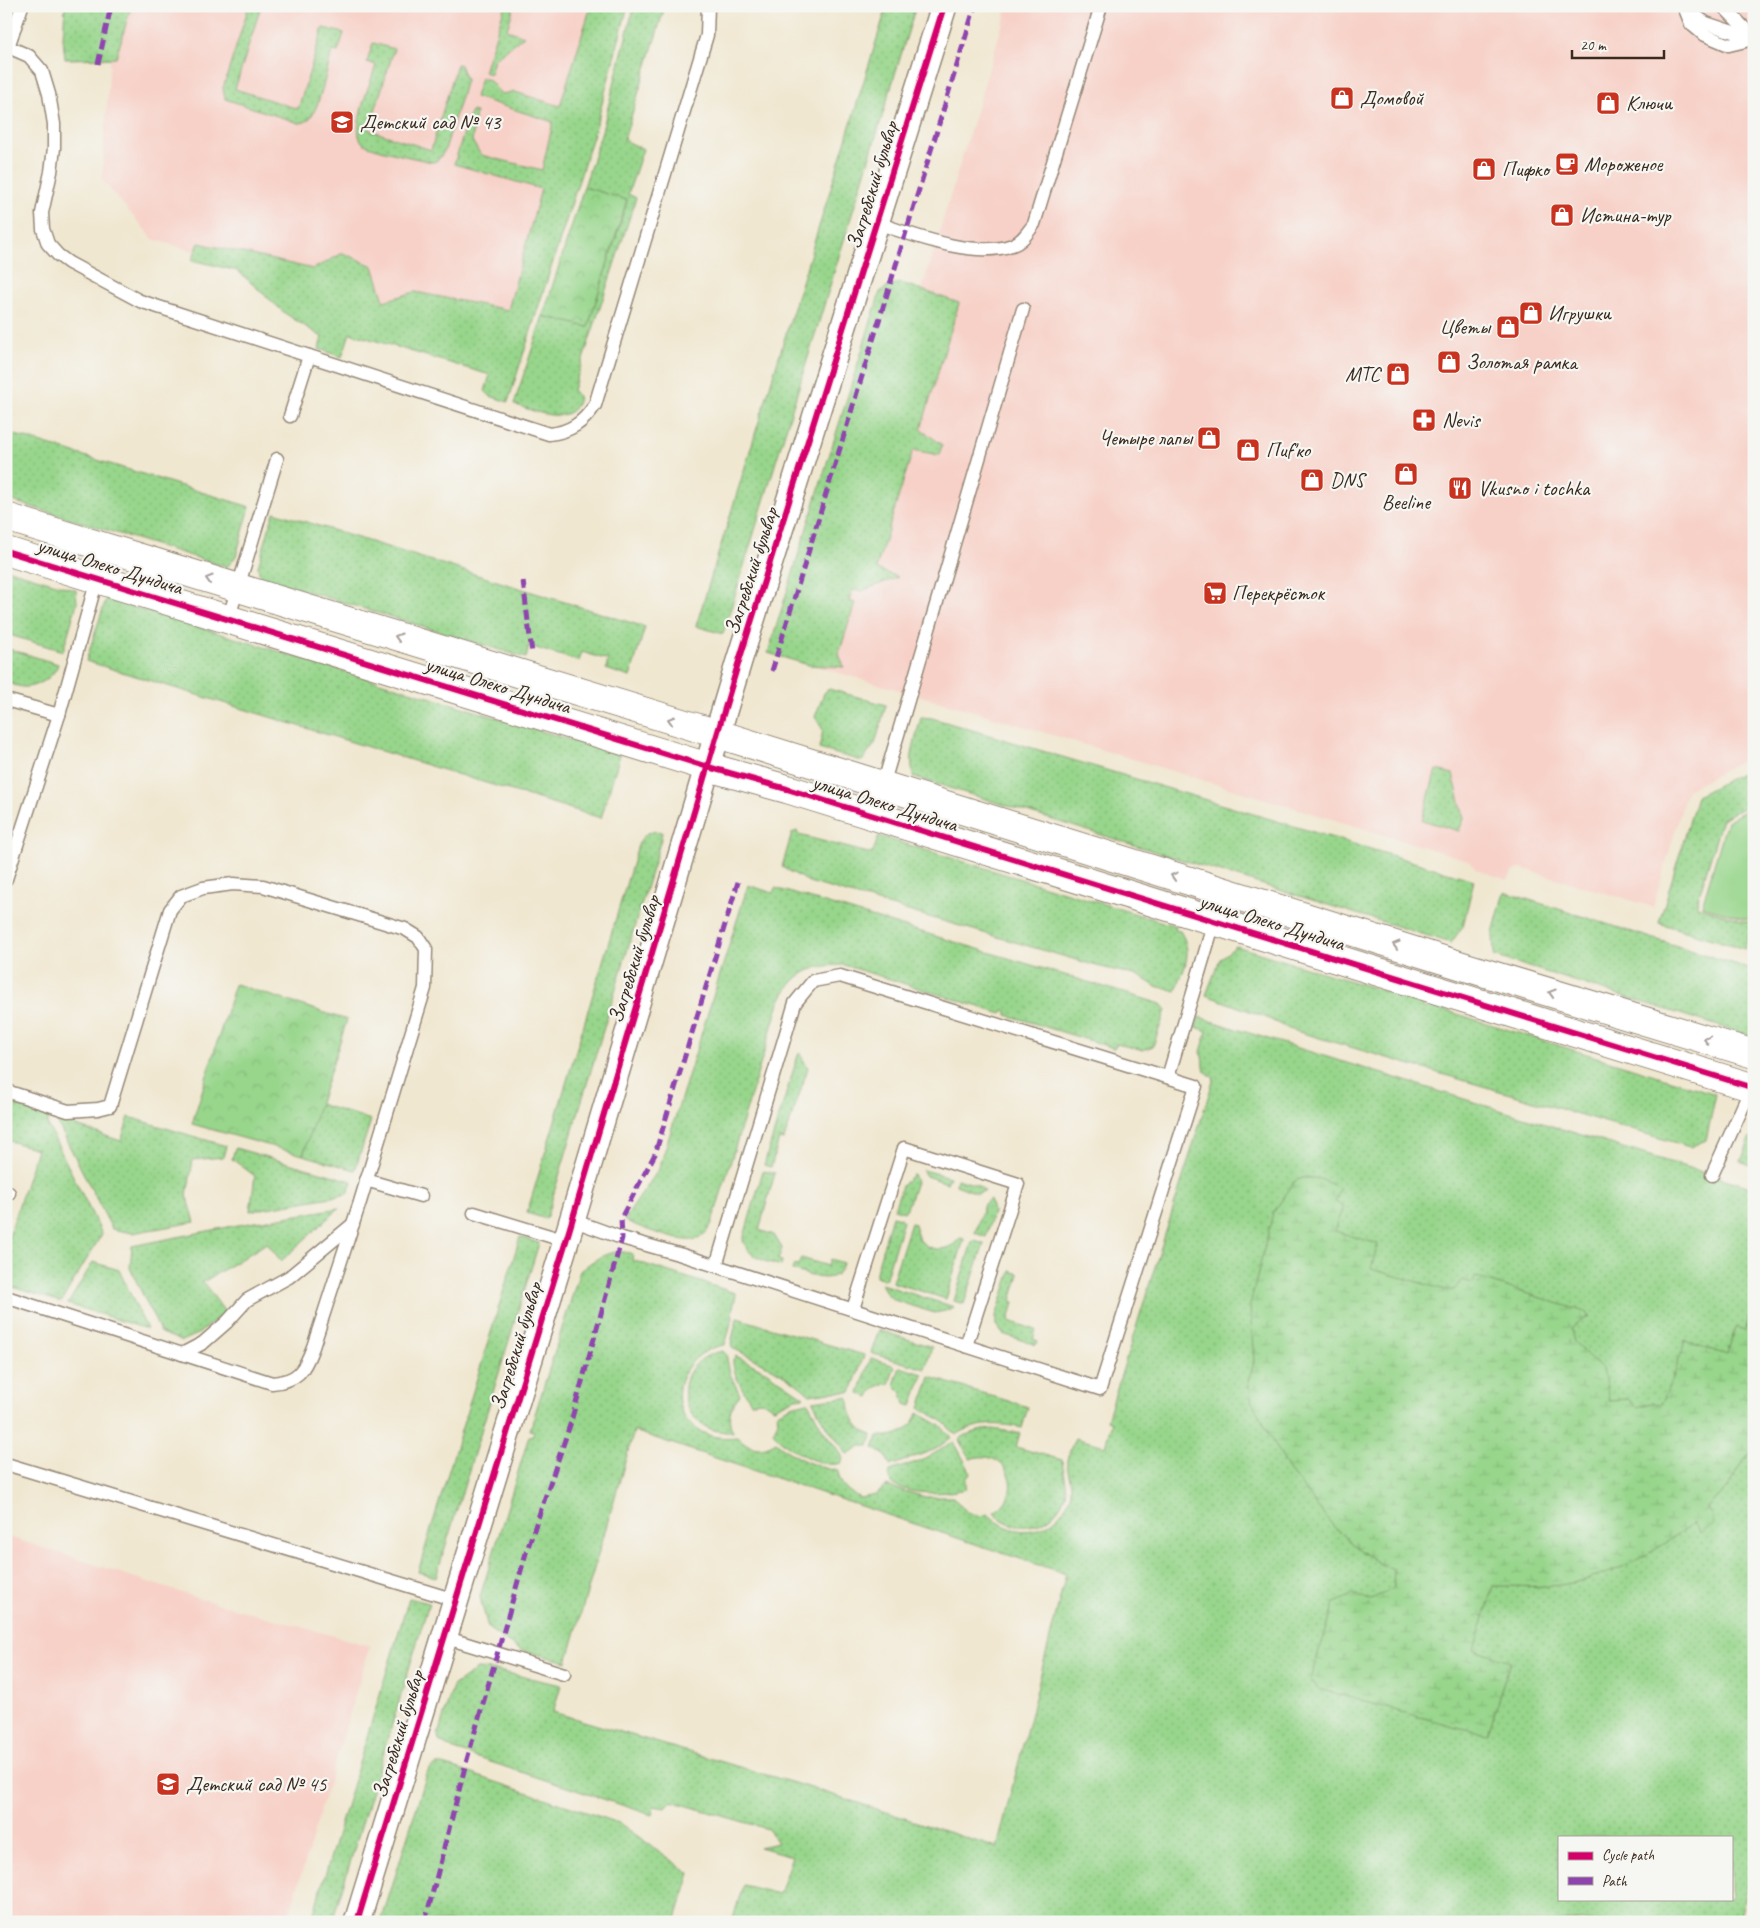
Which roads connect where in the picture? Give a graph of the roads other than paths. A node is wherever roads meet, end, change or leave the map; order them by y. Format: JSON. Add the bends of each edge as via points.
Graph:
{"nodes":[{"id":1,"x":22,"y":6,"type":"edge"},
{"id":2,"x":708,"y":6,"type":"edge"},
{"id":3,"x":944,"y":6,"type":"edge"},
{"id":4,"x":1101,"y":6,"type":"edge"},
{"id":5,"x":1723,"y":6,"type":"edge"},
{"id":6,"x":1683,"y":7,"type":"edge"},
{"id":7,"x":1754,"y":39,"type":"edge"},
{"id":8,"x":7,"y":46,"type":"edge"},
{"id":9,"x":877,"y":223,"type":"junction"},
{"id":10,"x":1023,"y":309,"type":"dead end"},
{"id":11,"x":309,"y":356,"type":"junction"},
{"id":12,"x":290,"y":416,"type":"dead end"},
{"id":13,"x":277,"y":459,"type":"dead end"},
{"id":14,"x":6,"y":517,"type":"edge"},
{"id":15,"x":106,"y":547,"type":"junction"},
{"id":16,"x":6,"y":551,"type":"edge"},
{"id":17,"x":97,"y":579,"type":"junction"},
{"id":18,"x":238,"y":588,"type":"junction"},
{"id":19,"x":228,"y":620,"type":"junction"},
{"id":20,"x":6,"y":700,"type":"edge"},
{"id":21,"x":59,"y":715,"type":"junction"},
{"id":22,"x":718,"y":734,"type":"junction"},
{"id":23,"x":708,"y":767,"type":"junction"},
{"id":24,"x":882,"y":786,"type":"junction"},
{"id":25,"x":874,"y":816,"type":"junction"},
{"id":26,"x":7,"y":871,"type":"edge"},
{"id":27,"x":1223,"y":892,"type":"junction"},
{"id":28,"x":1215,"y":921,"type":"junction"},
{"id":29,"x":1469,"y":968,"type":"junction"},
{"id":30,"x":1461,"y":997,"type":"junction"},
{"id":31,"x":1754,"y":1054,"type":"edge"},
{"id":32,"x":1168,"y":1077,"type":"junction"},
{"id":33,"x":1753,"y":1086,"type":"edge"},
{"id":34,"x":6,"y":1091,"type":"edge"},
{"id":35,"x":1712,"y":1175,"type":"dead end"},
{"id":36,"x":366,"y":1180,"type":"junction"},
{"id":37,"x":421,"y":1196,"type":"dead end"},
{"id":38,"x":474,"y":1213,"type":"dead end"},
{"id":39,"x":353,"y":1224,"type":"junction"},
{"id":40,"x":569,"y":1231,"type":"junction"},
{"id":41,"x":716,"y":1266,"type":"junction"},
{"id":42,"x":6,"y":1297,"type":"edge"},
{"id":43,"x":852,"y":1309,"type":"junction"},
{"id":44,"x":966,"y":1346,"type":"junction"},
{"id":45,"x":182,"y":1354,"type":"junction"},
{"id":46,"x":6,"y":1464,"type":"edge"},
{"id":47,"x":456,"y":1600,"type":"junction"},
{"id":48,"x":444,"y":1637,"type":"junction"},
{"id":49,"x":564,"y":1674,"type":"dead end"},
{"id":50,"x":357,"y":1922,"type":"edge"}],
"edges":[{"from":1,"to":8,"type":"lane"},
{"from":2,"to":11,"type":"lane","via":[[705,45],[600,392],[587,417],[576,426],[549,434]]},
{"from":3,"to":9,"type":"street","name":"Загребский бульвар"},
{"from":4,"to":9,"type":"lane","via":[[1034,224],[1025,236],[1013,245],[986,249],[961,247]]},
{"from":5,"to":7,"type":"lane"},
{"from":6,"to":7,"type":"lane","via":[[1706,23]]},
{"from":8,"to":11,"type":"lane","via":[[29,56],[42,71],[49,94],[54,148],[42,221],[48,244],[58,255],[140,301]]},
{"from":9,"to":22,"type":"street","name":"Загребский бульвар"},
{"from":10,"to":24,"type":"lane"},
{"from":11,"to":12,"type":"lane"},
{"from":13,"to":18,"type":"lane"},
{"from":14,"to":15,"type":"street","name":"улица Олеко Дундича"},
{"from":15,"to":17,"type":"lane"},
{"from":18,"to":15,"type":"street","name":"улица Олеко Дундича","one_way":true},
{"from":16,"to":17,"type":"street","name":"улица Олеко Дундича"},
{"from":17,"to":19,"type":"street","name":"улица Олеко Дундича"},
{"from":17,"to":21,"type":"lane"},
{"from":18,"to":19,"type":"lane"},
{"from":22,"to":18,"type":"street","name":"улица Олеко Дундича","one_way":true},
{"from":19,"to":23,"type":"street","name":"улица Олеко Дундича"},
{"from":20,"to":21,"type":"lane"},
{"from":21,"to":26,"type":"lane"},
{"from":22,"to":23,"type":"street","name":"Загребский бульвар"},
{"from":22,"to":24,"type":"street","name":"улица Олеко Дундича"},
{"from":23,"to":25,"type":"street","name":"улица Олеко Дундича"},
{"from":23,"to":40,"type":"street","name":"Загребский бульвар"},
{"from":24,"to":25,"type":"lane"},
{"from":27,"to":24,"type":"street","name":"улица Олеко Дундича","one_way":true},
{"from":25,"to":28,"type":"street","name":"улица Олеко Дундича"},
{"from":27,"to":28,"type":"lane"},
{"from":29,"to":27,"type":"street","name":"улица Олеко Дундича","one_way":true},
{"from":28,"to":30,"type":"street","name":"улица Олеко Дундича"},
{"from":28,"to":32,"type":"lane"},
{"from":29,"to":30,"type":"lane"},
{"from":31,"to":29,"type":"street","name":"улица Олеко Дундича","one_way":true},
{"from":30,"to":33,"type":"street","name":"улица Олеко Дундича"},
{"from":32,"to":41,"type":"lane","via":[[840,976],[813,981],[795,1003]]},
{"from":32,"to":44,"type":"lane","via":[[1196,1086],[1100,1389]]},
{"from":33,"to":35,"type":"lane"},
{"from":34,"to":36,"type":"lane","via":[[68,1111],[110,1106],[170,910],[181,896],[202,888],[232,884],[263,886],[405,928],[418,937],[426,949],[425,988]]},
{"from":36,"to":37,"type":"lane"},
{"from":36,"to":39,"type":"lane"},
{"from":38,"to":40,"type":"lane"},
{"from":39,"to":45,"type":"lane","via":[[289,1277],[247,1300],[203,1343]]},
{"from":39,"to":45,"type":"lane","via":[[313,1347],[300,1374],[285,1382],[272,1383]]},
{"from":40,"to":41,"type":"lane","via":[[622,1238]]},
{"from":40,"to":47,"type":"street","name":"Загребский бульвар"},
{"from":41,"to":43,"type":"lane"},
{"from":42,"to":45,"type":"lane"},
{"from":43,"to":44,"type":"lane"},
{"from":43,"to":44,"type":"lane","via":[[904,1148],[1018,1184]]},
{"from":46,"to":47,"type":"lane"},
{"from":47,"to":48,"type":"street","name":"Загребский бульвар"},
{"from":48,"to":49,"type":"lane"},
{"from":48,"to":50,"type":"street","name":"Загребский бульвар"}]}
